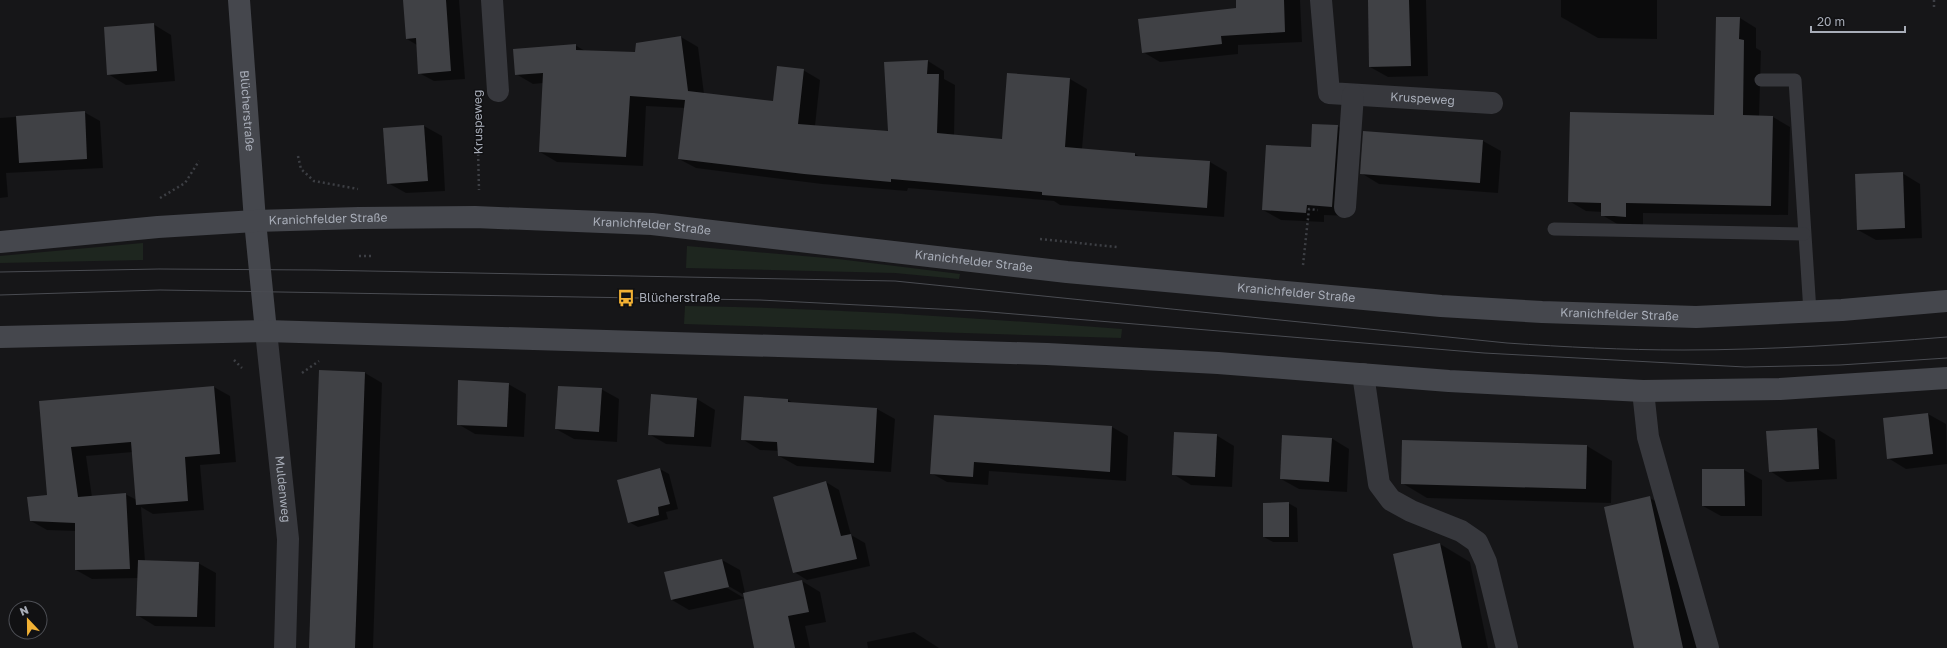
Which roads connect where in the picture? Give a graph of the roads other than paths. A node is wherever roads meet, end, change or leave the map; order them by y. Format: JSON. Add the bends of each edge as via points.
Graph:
{"nodes":[{"id":1,"x":239,"y":0,"type":"edge"},
{"id":2,"x":492,"y":0,"type":"edge"},
{"id":3,"x":1321,"y":0,"type":"edge"},
{"id":4,"x":1761,"y":80,"type":"dead end"},
{"id":5,"x":498,"y":90,"type":"dead end"},
{"id":6,"x":1353,"y":95,"type":"junction"},
{"id":7,"x":1492,"y":103,"type":"dead end"},
{"id":8,"x":1345,"y":207,"type":"road end"},
{"id":9,"x":255,"y":221,"type":"junction"},
{"id":10,"x":1554,"y":230,"type":"dead end"},
{"id":11,"x":1804,"y":234,"type":"junction"},
{"id":12,"x":0,"y":242,"type":"edge"},
{"id":13,"x":1947,"y":301,"type":"edge"},
{"id":14,"x":1810,"y":312,"type":"junction"},
{"id":15,"x":266,"y":331,"type":"junction"},
{"id":16,"x":0,"y":337,"type":"edge"},
{"id":17,"x":1363,"y":374,"type":"junction"},
{"id":18,"x":1947,"y":378,"type":"edge"},
{"id":19,"x":1642,"y":391,"type":"junction"},
{"id":20,"x":285,"y":648,"type":"edge"},
{"id":21,"x":1507,"y":648,"type":"edge"},
{"id":22,"x":1708,"y":648,"type":"edge"}],
"edges":[{"from":1,"to":9,"type":"main road","name":"Blücherstraße"},
{"from":2,"to":5,"type":"street","name":"Kruspeweg"},
{"from":3,"to":6,"type":"street","name":"Kruspeweg","via":[[1329,92]]},
{"from":4,"to":11,"type":"lane","via":[[1795,80]]},
{"from":6,"to":7,"type":"street","name":"Kruspeweg"},
{"from":6,"to":8,"type":"street"},
{"from":9,"to":12,"type":"main road","name":"Kranichfelder Straße"},
{"from":9,"to":14,"type":"main road","name":"Kranichfelder Straße","via":[[475,217],[652,224],[1067,272],[1441,306],[1688,317]]},
{"from":9,"to":15,"type":"main road","name":"Blücherstraße"},
{"from":10,"to":11,"type":"lane"},
{"from":11,"to":14,"type":"lane"},
{"from":13,"to":14,"type":"main road","name":"Kranichfelder Straße"},
{"from":15,"to":16,"type":"main road"},
{"from":15,"to":17,"type":"main road","via":[[1047,354]]},
{"from":15,"to":20,"type":"street","name":"Muldenweg","via":[[288,539]]},
{"from":17,"to":19,"type":"main road"},
{"from":17,"to":21,"type":"street","via":[[1379,484],[1391,500],[1461,531],[1477,542],[1486,562]]},
{"from":18,"to":19,"type":"main road","via":[[1780,390]]},
{"from":19,"to":22,"type":"street","via":[[1648,437]]}]}
